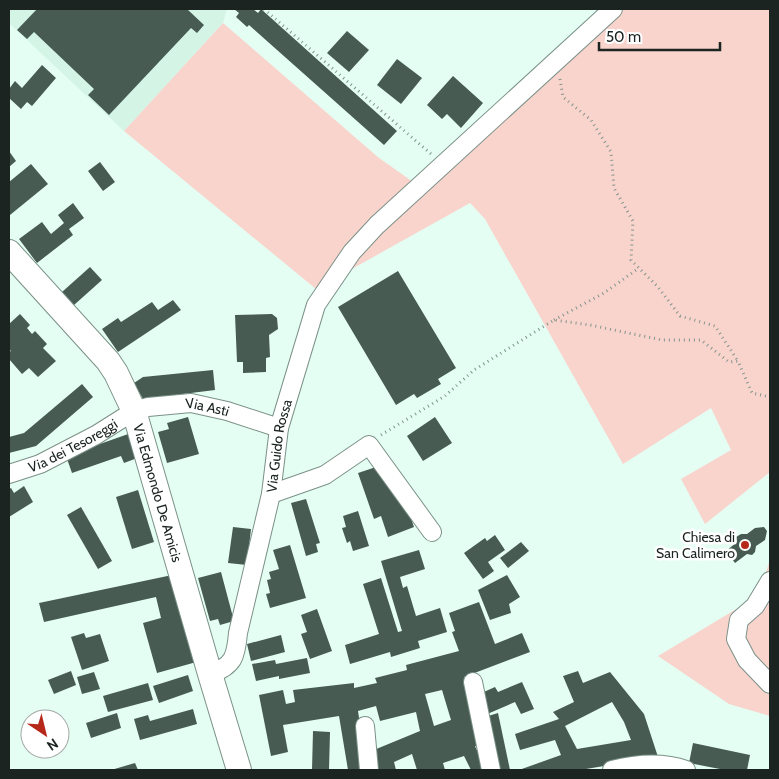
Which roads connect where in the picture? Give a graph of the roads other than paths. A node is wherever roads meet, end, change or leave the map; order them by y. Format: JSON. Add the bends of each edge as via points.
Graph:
{"nodes":[{"id":1,"x":613,"y":9,"type":"edge"},
{"id":2,"x":9,"y":252,"type":"edge"},
{"id":3,"x":134,"y":411,"type":"junction"},
{"id":4,"x":278,"y":428,"type":"junction"},
{"id":5,"x":9,"y":474,"type":"edge"},
{"id":6,"x":271,"y":494,"type":"junction"},
{"id":7,"x":432,"y":532,"type":"dead end"},
{"id":8,"x":770,"y":580,"type":"edge"},
{"id":9,"x":210,"y":674,"type":"junction"},
{"id":10,"x":473,"y":682,"type":"dead end"},
{"id":11,"x":770,"y":684,"type":"edge"},
{"id":12,"x":366,"y":726,"type":"dead end"},
{"id":13,"x":239,"y":770,"type":"edge"},
{"id":14,"x":369,"y":770,"type":"edge"},
{"id":15,"x":491,"y":770,"type":"edge"},
{"id":16,"x":612,"y":770,"type":"edge"},
{"id":17,"x":686,"y":770,"type":"edge"}],
"edges":[{"from":1,"to":4,"type":"street","name":"Via Guido Rossa","via":[[377,225],[352,252],[316,305]]},
{"from":2,"to":3,"type":"street","name":"Via Edmondo De Amicis","via":[[108,360]]},
{"from":3,"to":4,"type":"street","name":"Via Asti","via":[[191,403]]},
{"from":3,"to":5,"type":"street","name":"Via dei Tesoreggi","via":[[55,457]]},
{"from":3,"to":9,"type":"street","name":"Via Edmondo De Amicis"},
{"from":4,"to":6,"type":"street","name":"Via Guido Rossa"},
{"from":6,"to":7,"type":"street","via":[[325,475],[369,445]]},
{"from":6,"to":9,"type":"street","name":"Via Guido Rossa","via":[[233,659],[227,666]]},
{"from":8,"to":11,"type":"street","via":[[755,606],[740,620],[736,640],[747,660]]},
{"from":9,"to":13,"type":"street","name":"Via Edmondo De Amicis"},
{"from":10,"to":15,"type":"street"},
{"from":12,"to":14,"type":"street"},
{"from":16,"to":17,"type":"street","via":[[655,764]]}]}
